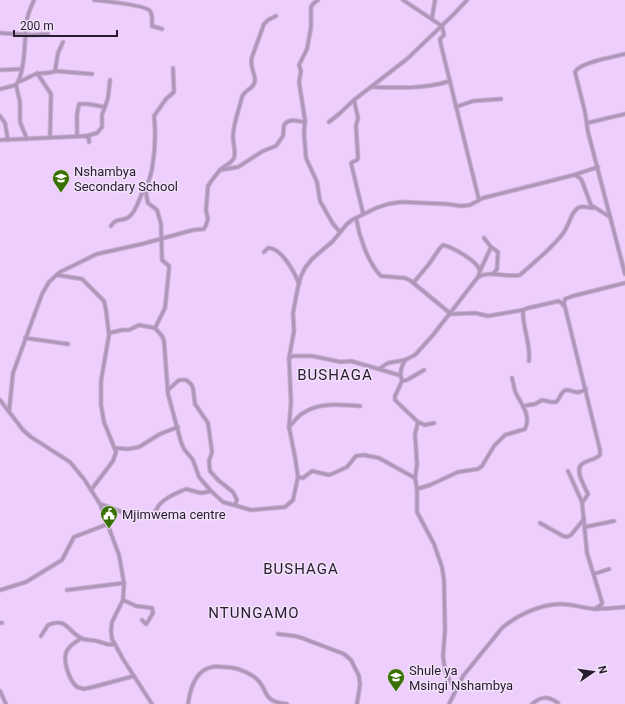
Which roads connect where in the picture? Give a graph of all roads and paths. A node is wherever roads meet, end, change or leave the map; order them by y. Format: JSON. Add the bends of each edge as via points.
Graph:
{"nodes":[{"id":1,"x":34,"y":0,"type":"edge"},
{"id":2,"x":94,"y":0,"type":"edge"},
{"id":3,"x":318,"y":0,"type":"edge"},
{"id":4,"x":403,"y":0,"type":"edge"},
{"id":5,"x":435,"y":0,"type":"edge"},
{"id":6,"x":467,"y":0,"type":"edge"},
{"id":7,"x":276,"y":16,"type":"dead end"},
{"id":8,"x":432,"y":18,"type":"junction"},
{"id":9,"x":442,"y":26,"type":"junction"},
{"id":10,"x":162,"y":30,"type":"dead end"},
{"id":11,"x":0,"y":34,"type":"edge"},
{"id":12,"x":26,"y":34,"type":"junction"},
{"id":13,"x":48,"y":34,"type":"dead end"},
{"id":14,"x":63,"y":42,"type":"dead end"},
{"id":15,"x":625,"y":54,"type":"edge"},
{"id":16,"x":173,"y":68,"type":"dead end"},
{"id":17,"x":22,"y":69,"type":"junction"},
{"id":18,"x":0,"y":70,"type":"edge"},
{"id":19,"x":55,"y":71,"type":"junction"},
{"id":20,"x":38,"y":73,"type":"junction"},
{"id":21,"x":92,"y":74,"type":"dead end"},
{"id":22,"x":110,"y":80,"type":"dead end"},
{"id":23,"x":450,"y":81,"type":"junction"},
{"id":24,"x":18,"y":83,"type":"junction"},
{"id":25,"x":372,"y":86,"type":"junction"},
{"id":26,"x":0,"y":89,"type":"edge"},
{"id":27,"x":501,"y":99,"type":"dead end"},
{"id":28,"x":354,"y":100,"type":"junction"},
{"id":29,"x":105,"y":107,"type":"junction"},
{"id":30,"x":456,"y":107,"type":"junction"},
{"id":31,"x":625,"y":114,"type":"edge"},
{"id":32,"x":0,"y":116,"type":"edge"},
{"id":33,"x":305,"y":122,"type":"junction"},
{"id":34,"x":329,"y":122,"type":"dead end"},
{"id":35,"x":587,"y":124,"type":"junction"},
{"id":36,"x":77,"y":136,"type":"junction"},
{"id":37,"x":86,"y":136,"type":"junction"},
{"id":38,"x":50,"y":138,"type":"junction"},
{"id":39,"x":26,"y":139,"type":"junction"},
{"id":40,"x":0,"y":140,"type":"edge"},
{"id":41,"x":8,"y":140,"type":"junction"},
{"id":42,"x":89,"y":142,"type":"dead end"},
{"id":43,"x":598,"y":167,"type":"junction"},
{"id":44,"x":220,"y":170,"type":"junction"},
{"id":45,"x":574,"y":175,"type":"junction"},
{"id":46,"x":146,"y":186,"type":"junction"},
{"id":47,"x":479,"y":200,"type":"junction"},
{"id":48,"x":593,"y":208,"type":"junction"},
{"id":49,"x":363,"y":213,"type":"junction"},
{"id":50,"x":610,"y":216,"type":"junction"},
{"id":51,"x":356,"y":218,"type":"junction"},
{"id":52,"x":111,"y":226,"type":"dead end"},
{"id":53,"x":340,"y":232,"type":"junction"},
{"id":54,"x":160,"y":238,"type":"junction"},
{"id":55,"x":484,"y":238,"type":"dead end"},
{"id":56,"x":491,"y":247,"type":"junction"},
{"id":57,"x":264,"y":252,"type":"dead end"},
{"id":58,"x":480,"y":271,"type":"junction"},
{"id":59,"x":493,"y":274,"type":"junction"},
{"id":60,"x":625,"y":274,"type":"edge"},
{"id":61,"x":57,"y":275,"type":"junction"},
{"id":62,"x":478,"y":277,"type":"junction"},
{"id":63,"x":414,"y":282,"type":"junction"},
{"id":64,"x":625,"y":283,"type":"edge"},
{"id":65,"x":299,"y":284,"type":"junction"},
{"id":66,"x":564,"y":307,"type":"junction"},
{"id":67,"x":523,"y":310,"type":"junction"},
{"id":68,"x":450,"y":313,"type":"junction"},
{"id":69,"x":155,"y":328,"type":"junction"},
{"id":70,"x":109,"y":333,"type":"junction"},
{"id":71,"x":25,"y":338,"type":"junction"},
{"id":72,"x":68,"y":344,"type":"dead end"},
{"id":73,"x":289,"y":358,"type":"junction"},
{"id":74,"x":405,"y":360,"type":"junction"},
{"id":75,"x":529,"y":361,"type":"dead end"},
{"id":76,"x":379,"y":369,"type":"junction"},
{"id":77,"x":424,"y":370,"type":"dead end"},
{"id":78,"x":399,"y":375,"type":"junction"},
{"id":79,"x":512,"y":378,"type":"dead end"},
{"id":80,"x":402,"y":381,"type":"junction"},
{"id":81,"x":168,"y":390,"type":"junction"},
{"id":82,"x":586,"y":390,"type":"junction"},
{"id":83,"x":0,"y":400,"type":"edge"},
{"id":84,"x":360,"y":406,"type":"dead end"},
{"id":85,"x":523,"y":406,"type":"junction"},
{"id":86,"x":9,"y":412,"type":"junction"},
{"id":87,"x":418,"y":422,"type":"junction"},
{"id":88,"x":434,"y":423,"type":"dead end"},
{"id":89,"x":178,"y":427,"type":"junction"},
{"id":90,"x":289,"y":427,"type":"junction"},
{"id":91,"x":115,"y":448,"type":"junction"},
{"id":92,"x":568,"y":471,"type":"dead end"},
{"id":93,"x":298,"y":477,"type":"junction"},
{"id":94,"x":415,"y":478,"type":"junction"},
{"id":95,"x":417,"y":489,"type":"junction"},
{"id":96,"x":91,"y":490,"type":"junction"},
{"id":97,"x":211,"y":491,"type":"junction"},
{"id":98,"x":582,"y":502,"type":"junction"},
{"id":99,"x":100,"y":504,"type":"junction"},
{"id":100,"x":235,"y":504,"type":"junction"},
{"id":101,"x":584,"y":519,"type":"junction"},
{"id":102,"x":614,"y":521,"type":"dead end"},
{"id":103,"x":540,"y":523,"type":"dead end"},
{"id":104,"x":108,"y":524,"type":"junction"},
{"id":105,"x":585,"y":526,"type":"junction"},
{"id":106,"x":609,"y":569,"type":"dead end"},
{"id":107,"x":594,"y":574,"type":"junction"},
{"id":108,"x":124,"y":583,"type":"junction"},
{"id":109,"x":0,"y":590,"type":"edge"},
{"id":110,"x":67,"y":590,"type":"dead end"},
{"id":111,"x":123,"y":600,"type":"junction"},
{"id":112,"x":625,"y":607,"type":"edge"},
{"id":113,"x":595,"y":609,"type":"junction"},
{"id":114,"x":142,"y":620,"type":"dead end"},
{"id":115,"x":278,"y":634,"type":"dead end"},
{"id":116,"x":41,"y":636,"type":"dead end"},
{"id":117,"x":81,"y":638,"type":"junction"},
{"id":118,"x":115,"y":644,"type":"junction"},
{"id":119,"x":134,"y":676,"type":"junction"},
{"id":120,"x":456,"y":689,"type":"junction"},
{"id":121,"x":0,"y":691,"type":"edge"},
{"id":122,"x":558,"y":703,"type":"dead end"},
{"id":123,"x":6,"y":704,"type":"edge"},
{"id":124,"x":152,"y":704,"type":"edge"},
{"id":125,"x":188,"y":704,"type":"edge"},
{"id":126,"x":287,"y":704,"type":"edge"},
{"id":127,"x":357,"y":704,"type":"edge"},
{"id":128,"x":449,"y":704,"type":"edge"},
{"id":129,"x":532,"y":704,"type":"edge"}],
"edges":[{"from":1,"to":12,"type":"street","via":[[27,19]]},
{"from":2,"to":10,"type":"street","via":[[148,9],[152,14],[152,26]]},
{"from":3,"to":33,"type":"street","via":[[311,7],[307,49],[299,65]]},
{"from":4,"to":8,"type":"street"},
{"from":5,"to":8,"type":"street"},
{"from":6,"to":9,"type":"street"},
{"from":7,"to":44,"type":"street","via":[[264,24],[251,60],[255,82],[243,95],[233,137],[233,161]]},
{"from":8,"to":9,"type":"street"},
{"from":9,"to":23,"type":"street","via":[[444,35],[440,41]]},
{"from":9,"to":25,"type":"street","via":[[407,59]]},
{"from":11,"to":12,"type":"street"},
{"from":12,"to":13,"type":"street"},
{"from":12,"to":17,"type":"street"},
{"from":14,"to":19,"type":"street"},
{"from":15,"to":35,"type":"street","via":[[576,69],[575,76]]},
{"from":16,"to":46,"type":"street","via":[[174,92],[154,116],[154,155]]},
{"from":17,"to":18,"type":"street"},
{"from":17,"to":24,"type":"street"},
{"from":19,"to":20,"type":"street"},
{"from":19,"to":21,"type":"street"},
{"from":20,"to":24,"type":"street"},
{"from":20,"to":38,"type":"street","via":[[51,94]]},
{"from":22,"to":29,"type":"street"},
{"from":23,"to":25,"type":"street","via":[[416,87]]},
{"from":23,"to":30,"type":"street"},
{"from":24,"to":26,"type":"street"},
{"from":24,"to":39,"type":"street","via":[[20,122]]},
{"from":25,"to":28,"type":"street"},
{"from":27,"to":30,"type":"street","via":[[473,101]]},
{"from":28,"to":34,"type":"street"},
{"from":28,"to":49,"type":"street","via":[[358,118],[358,158],[351,163]]},
{"from":29,"to":36,"type":"street","via":[[79,104]]},
{"from":29,"to":37,"type":"street","via":[[101,130]]},
{"from":30,"to":47,"type":"street"},
{"from":31,"to":35,"type":"street"},
{"from":32,"to":41,"type":"street","via":[[5,123]]},
{"from":33,"to":44,"type":"street","via":[[287,121],[283,136],[276,146],[238,167]]},
{"from":33,"to":53,"type":"street","via":[[306,158],[317,182],[320,201]]},
{"from":35,"to":43,"type":"street"},
{"from":36,"to":37,"type":"street"},
{"from":36,"to":38,"type":"street"},
{"from":37,"to":42,"type":"street"},
{"from":38,"to":39,"type":"street"},
{"from":39,"to":41,"type":"street"},
{"from":40,"to":41,"type":"street"},
{"from":43,"to":45,"type":"street"},
{"from":43,"to":50,"type":"street"},
{"from":44,"to":54,"type":"street","via":[[208,186],[207,222],[204,229]]},
{"from":45,"to":47,"type":"street"},
{"from":45,"to":48,"type":"street","via":[[582,181]]},
{"from":46,"to":52,"type":"street","via":[[131,215],[127,219],[117,220]]},
{"from":46,"to":54,"type":"street","via":[[148,203],[157,210],[161,224]]},
{"from":47,"to":49,"type":"street","via":[[461,206],[395,202]]},
{"from":48,"to":50,"type":"street"},
{"from":48,"to":59,"type":"street","via":[[578,208],[557,242],[520,275]]},
{"from":49,"to":51,"type":"street"},
{"from":50,"to":60,"type":"street"},
{"from":51,"to":53,"type":"street"},
{"from":51,"to":63,"type":"street","via":[[364,246],[379,274],[383,277],[405,278]]},
{"from":53,"to":65,"type":"street","via":[[305,268]]},
{"from":54,"to":61,"type":"street","via":[[97,254]]},
{"from":54,"to":69,"type":"street","via":[[162,260],[169,266],[170,271],[165,308]]},
{"from":55,"to":56,"type":"street"},
{"from":56,"to":58,"type":"street"},
{"from":56,"to":59,"type":"street","via":[[497,250],[499,255],[497,269]]},
{"from":57,"to":65,"type":"street","via":[[268,248],[276,250],[293,270]]},
{"from":58,"to":62,"type":"street"},
{"from":58,"to":63,"type":"street","via":[[461,253],[443,245]]},
{"from":59,"to":62,"type":"street"},
{"from":61,"to":70,"type":"street","via":[[82,279],[102,298]]},
{"from":61,"to":71,"type":"street","via":[[45,288]]},
{"from":62,"to":68,"type":"street"},
{"from":63,"to":68,"type":"street"},
{"from":64,"to":66,"type":"street","via":[[566,299]]},
{"from":65,"to":73,"type":"street"},
{"from":66,"to":67,"type":"street","via":[[559,301]]},
{"from":66,"to":82,"type":"street"},
{"from":67,"to":68,"type":"street","via":[[488,316],[476,313]]},
{"from":67,"to":75,"type":"street","via":[[530,348]]},
{"from":68,"to":74,"type":"street","via":[[415,355]]},
{"from":69,"to":70,"type":"street","via":[[139,325],[129,330]]},
{"from":69,"to":81,"type":"street","via":[[164,341]]},
{"from":70,"to":91,"type":"street","via":[[101,381],[101,405],[104,422]]},
{"from":71,"to":72,"type":"street"},
{"from":71,"to":86,"type":"street","via":[[13,373]]},
{"from":73,"to":76,"type":"street","via":[[312,356],[341,362],[351,361]]},
{"from":73,"to":90,"type":"street"},
{"from":74,"to":76,"type":"street","via":[[388,363]]},
{"from":74,"to":78,"type":"street"},
{"from":76,"to":78,"type":"street"},
{"from":77,"to":80,"type":"street"},
{"from":78,"to":80,"type":"street"},
{"from":79,"to":85,"type":"street"},
{"from":80,"to":87,"type":"street","via":[[395,400]]},
{"from":81,"to":89,"type":"street"},
{"from":81,"to":100,"type":"street","via":[[179,380],[186,380],[191,384],[195,404],[208,422],[212,452],[209,461],[210,471],[233,492]]},
{"from":82,"to":85,"type":"street","via":[[566,390],[556,402],[542,400]]},
{"from":82,"to":98,"type":"street","via":[[601,453],[597,458],[581,465],[580,478],[588,494]]},
{"from":83,"to":86,"type":"street"},
{"from":84,"to":90,"type":"street","via":[[329,405],[309,409]]},
{"from":85,"to":95,"type":"street","via":[[527,416],[526,427],[505,435],[494,446],[482,466],[475,470],[458,472]]},
{"from":86,"to":96,"type":"street","via":[[31,438],[70,462]]},
{"from":87,"to":88,"type":"street","via":[[425,425]]},
{"from":87,"to":94,"type":"street","via":[[415,434]]},
{"from":89,"to":91,"type":"street","via":[[139,447]]},
{"from":89,"to":97,"type":"street","via":[[183,446],[191,457],[199,477]]},
{"from":90,"to":93,"type":"street"},
{"from":91,"to":96,"type":"street","via":[[113,461]]},
{"from":92,"to":98,"type":"street"},
{"from":93,"to":94,"type":"street","via":[[303,478],[312,471],[334,473],[347,467],[356,456],[364,455],[379,458]]},
{"from":93,"to":100,"type":"street","via":[[293,500],[286,507],[251,510]]},
{"from":94,"to":95,"type":"street"},
{"from":95,"to":120,"type":"street","via":[[418,516],[434,544],[442,567],[445,630],[443,656],[445,670]]},
{"from":96,"to":99,"type":"street"},
{"from":97,"to":99,"type":"street","via":[[201,493],[186,489],[165,499],[151,516],[144,518]]},
{"from":97,"to":100,"type":"street","via":[[223,502]]},
{"from":98,"to":101,"type":"street"},
{"from":99,"to":104,"type":"street"},
{"from":101,"to":103,"type":"street","via":[[567,537]]},
{"from":101,"to":105,"type":"street"},
{"from":102,"to":105,"type":"street"},
{"from":104,"to":108,"type":"street"},
{"from":104,"to":109,"type":"street","via":[[74,537],[62,560],[42,573],[26,582]]},
{"from":105,"to":107,"type":"street","via":[[587,553]]},
{"from":106,"to":107,"type":"street"},
{"from":107,"to":113,"type":"street","via":[[602,602]]},
{"from":108,"to":110,"type":"street"},
{"from":108,"to":111,"type":"street"},
{"from":111,"to":114,"type":"street","via":[[136,606],[152,608],[153,613],[147,623]]},
{"from":111,"to":118,"type":"street","via":[[112,622],[111,631]]},
{"from":112,"to":113,"type":"street"},
{"from":113,"to":120,"type":"street","via":[[562,604],[549,605],[513,620],[502,628],[463,676]]},
{"from":115,"to":127,"type":"street","via":[[302,638],[344,654],[351,660],[359,676]]},
{"from":116,"to":117,"type":"street","via":[[48,625],[58,622],[67,625]]},
{"from":117,"to":118,"type":"street","via":[[105,645]]},
{"from":117,"to":119,"type":"street","via":[[69,647],[66,654],[66,664],[77,687],[84,689]]},
{"from":118,"to":119,"type":"street"},
{"from":119,"to":124,"type":"street"},
{"from":120,"to":128,"type":"street"},
{"from":121,"to":123,"type":"street"},
{"from":122,"to":129,"type":"street","via":[[545,697]]},
{"from":125,"to":126,"type":"street","via":[[194,682],[212,666],[245,672],[258,681],[273,702]]}]}
